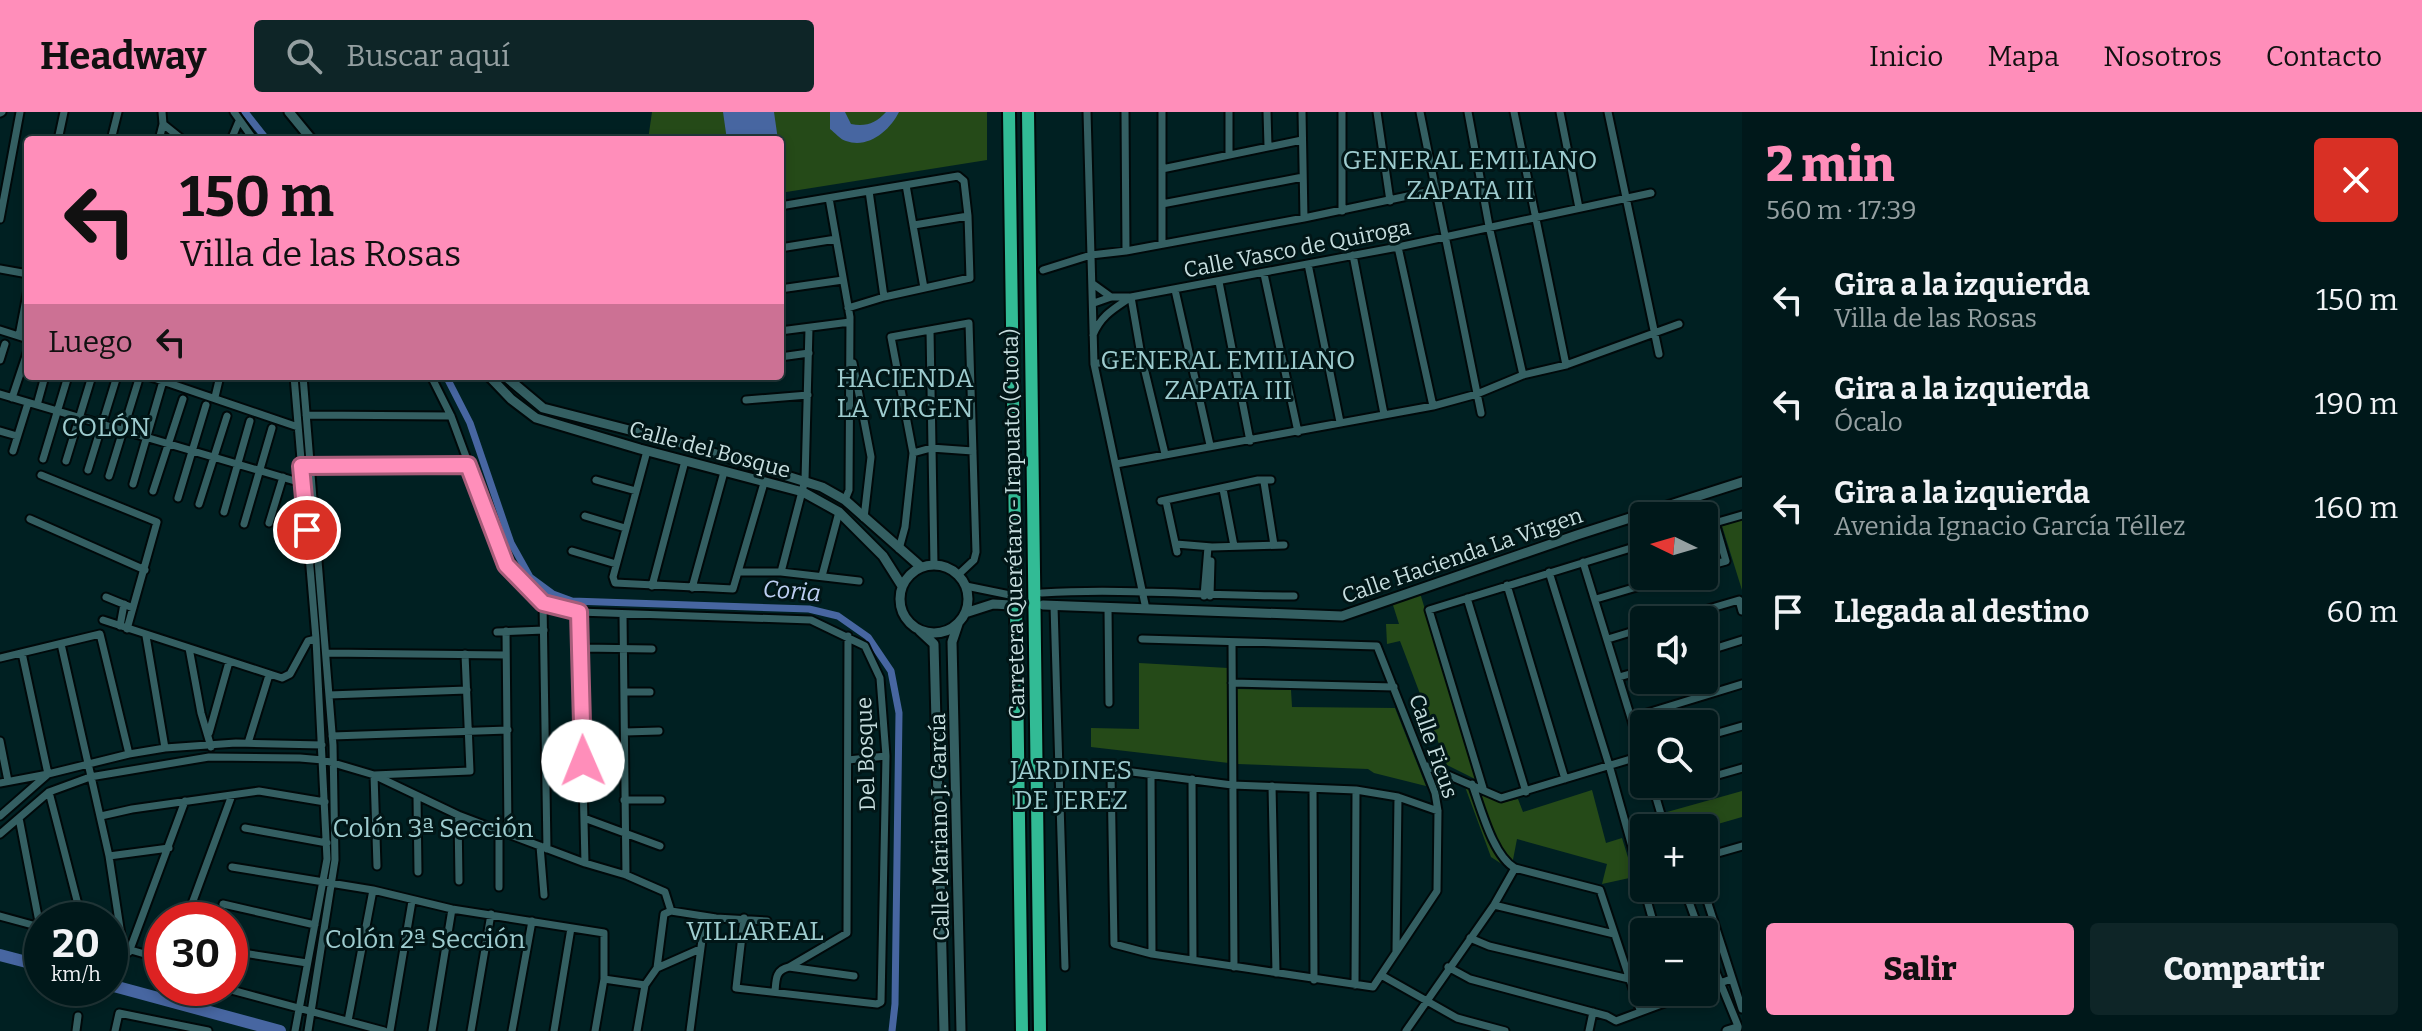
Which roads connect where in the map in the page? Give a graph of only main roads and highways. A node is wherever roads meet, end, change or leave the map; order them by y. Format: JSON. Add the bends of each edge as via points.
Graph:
{"nodes":[{"id":1,"x":1009,"y":112,"type":"edge"},
{"id":2,"x":1028,"y":112,"type":"edge"},
{"id":3,"x":1022,"y":1031,"type":"edge"},
{"id":4,"x":1040,"y":1031,"type":"edge"}],
"edges":[{"from":1,"to":3,"type":"highway","name":"Carretera Querétaro - Irapuato (Cuota)"},
{"from":2,"to":4,"type":"highway","name":"Carretera Querétaro - Irapuato (Cuota)"}]}
